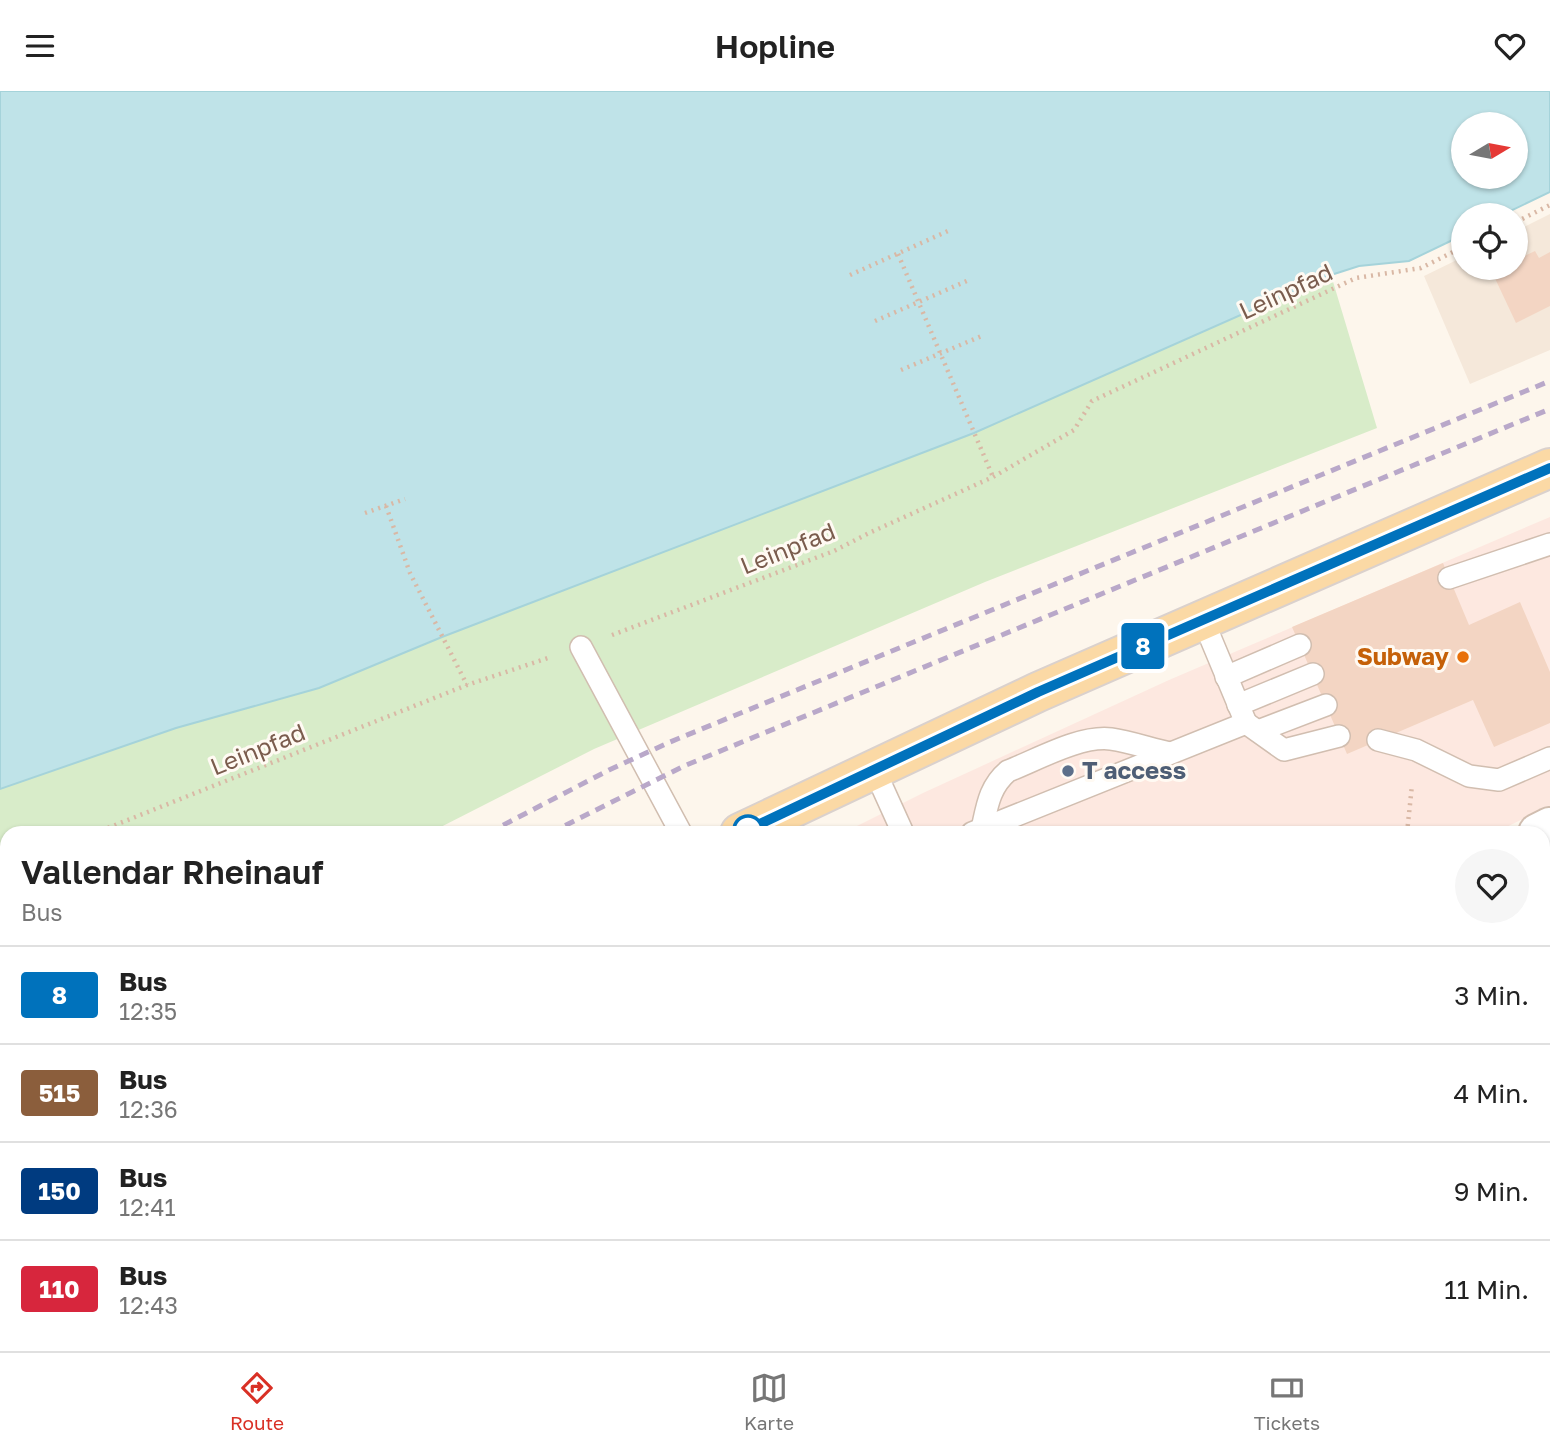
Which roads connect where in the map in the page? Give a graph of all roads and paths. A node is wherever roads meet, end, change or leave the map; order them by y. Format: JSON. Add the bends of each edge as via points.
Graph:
{"nodes":[{"id":1,"x":1550,"y":205,"type":"edge"},
{"id":2,"x":1528,"y":216,"type":"edge"},
{"id":3,"x":947,"y":231,"type":"dead end"},
{"id":4,"x":1451,"y":253,"type":"edge"},
{"id":5,"x":898,"y":254,"type":"junction"},
{"id":6,"x":850,"y":275,"type":"dead end"},
{"id":7,"x":969,"y":280,"type":"dead end"},
{"id":8,"x":919,"y":302,"type":"junction"},
{"id":9,"x":875,"y":321,"type":"dead end"},
{"id":10,"x":984,"y":335,"type":"dead end"},
{"id":11,"x":942,"y":353,"type":"junction"},
{"id":12,"x":901,"y":370,"type":"dead end"},
{"id":13,"x":1550,"y":468,"type":"edge"},
{"id":14,"x":993,"y":477,"type":"junction"},
{"id":15,"x":405,"y":499,"type":"dead end"},
{"id":16,"x":386,"y":506,"type":"junction"},
{"id":17,"x":365,"y":513,"type":"dead end"},
{"id":18,"x":1550,"y":544,"type":"edge"},
{"id":19,"x":1449,"y":578,"type":"dead end"},
{"id":20,"x":1203,"y":620,"type":"junction"},
{"id":21,"x":1300,"y":645,"type":"dead end"},
{"id":22,"x":581,"y":646,"type":"junction"},
{"id":23,"x":1313,"y":674,"type":"dead end"},
{"id":24,"x":1226,"y":677,"type":"junction"},
{"id":25,"x":467,"y":685,"type":"junction"},
{"id":26,"x":1326,"y":705,"type":"dead end"},
{"id":27,"x":1248,"y":720,"type":"junction"},
{"id":28,"x":1339,"y":736,"type":"dead end"},
{"id":29,"x":1378,"y":740,"type":"dead end"},
{"id":30,"x":1416,"y":750,"type":"junction"},
{"id":31,"x":1170,"y":753,"type":"junction"},
{"id":32,"x":1550,"y":758,"type":"edge"},
{"id":33,"x":874,"y":769,"type":"junction"},
{"id":34,"x":113,"y":826,"type":"edge"},
{"id":35,"x":677,"y":826,"type":"edge"},
{"id":36,"x":755,"y":826,"type":"edge"},
{"id":37,"x":900,"y":826,"type":"edge"},
{"id":38,"x":979,"y":826,"type":"edge"},
{"id":39,"x":989,"y":826,"type":"edge"},
{"id":40,"x":1408,"y":826,"type":"edge"}],
"edges":[{"from":1,"to":2,"type":"path"},
{"from":3,"to":5,"type":"path"},
{"from":4,"to":14,"type":"path","name":"Leinpfad","via":[[1421,268],[1356,278],[1092,401],[1074,430]]},
{"from":5,"to":6,"type":"path"},
{"from":5,"to":8,"type":"path"},
{"from":7,"to":8,"type":"path"},
{"from":8,"to":9,"type":"path"},
{"from":8,"to":11,"type":"path"},
{"from":10,"to":11,"type":"path"},
{"from":11,"to":12,"type":"path"},
{"from":11,"to":14,"type":"path"},
{"from":13,"to":20,"type":"main road"},
{"from":14,"to":22,"type":"path","name":"Leinpfad","via":[[834,551]]},
{"from":15,"to":16,"type":"path"},
{"from":16,"to":17,"type":"path"},
{"from":16,"to":25,"type":"path","via":[[410,573]]},
{"from":18,"to":19,"type":"lane"},
{"from":20,"to":24,"type":"lane"},
{"from":20,"to":33,"type":"main road"},
{"from":21,"to":24,"type":"lane"},
{"from":22,"to":25,"type":"path","name":"Leinpfad"},
{"from":22,"to":35,"type":"lane"},
{"from":23,"to":27,"type":"lane"},
{"from":24,"to":27,"type":"lane"},
{"from":25,"to":34,"type":"path","name":"Leinpfad"},
{"from":26,"to":27,"type":"lane"},
{"from":27,"to":28,"type":"lane","via":[[1284,750]]},
{"from":27,"to":31,"type":"lane"},
{"from":29,"to":30,"type":"lane"},
{"from":30,"to":32,"type":"lane","via":[[1469,776],[1499,781]]},
{"from":30,"to":40,"type":"path"},
{"from":31,"to":38,"type":"lane","via":[[1110,739],[1075,744],[1007,772],[990,792]]},
{"from":31,"to":39,"type":"lane"},
{"from":33,"to":36,"type":"main road"},
{"from":33,"to":37,"type":"lane"}]}
